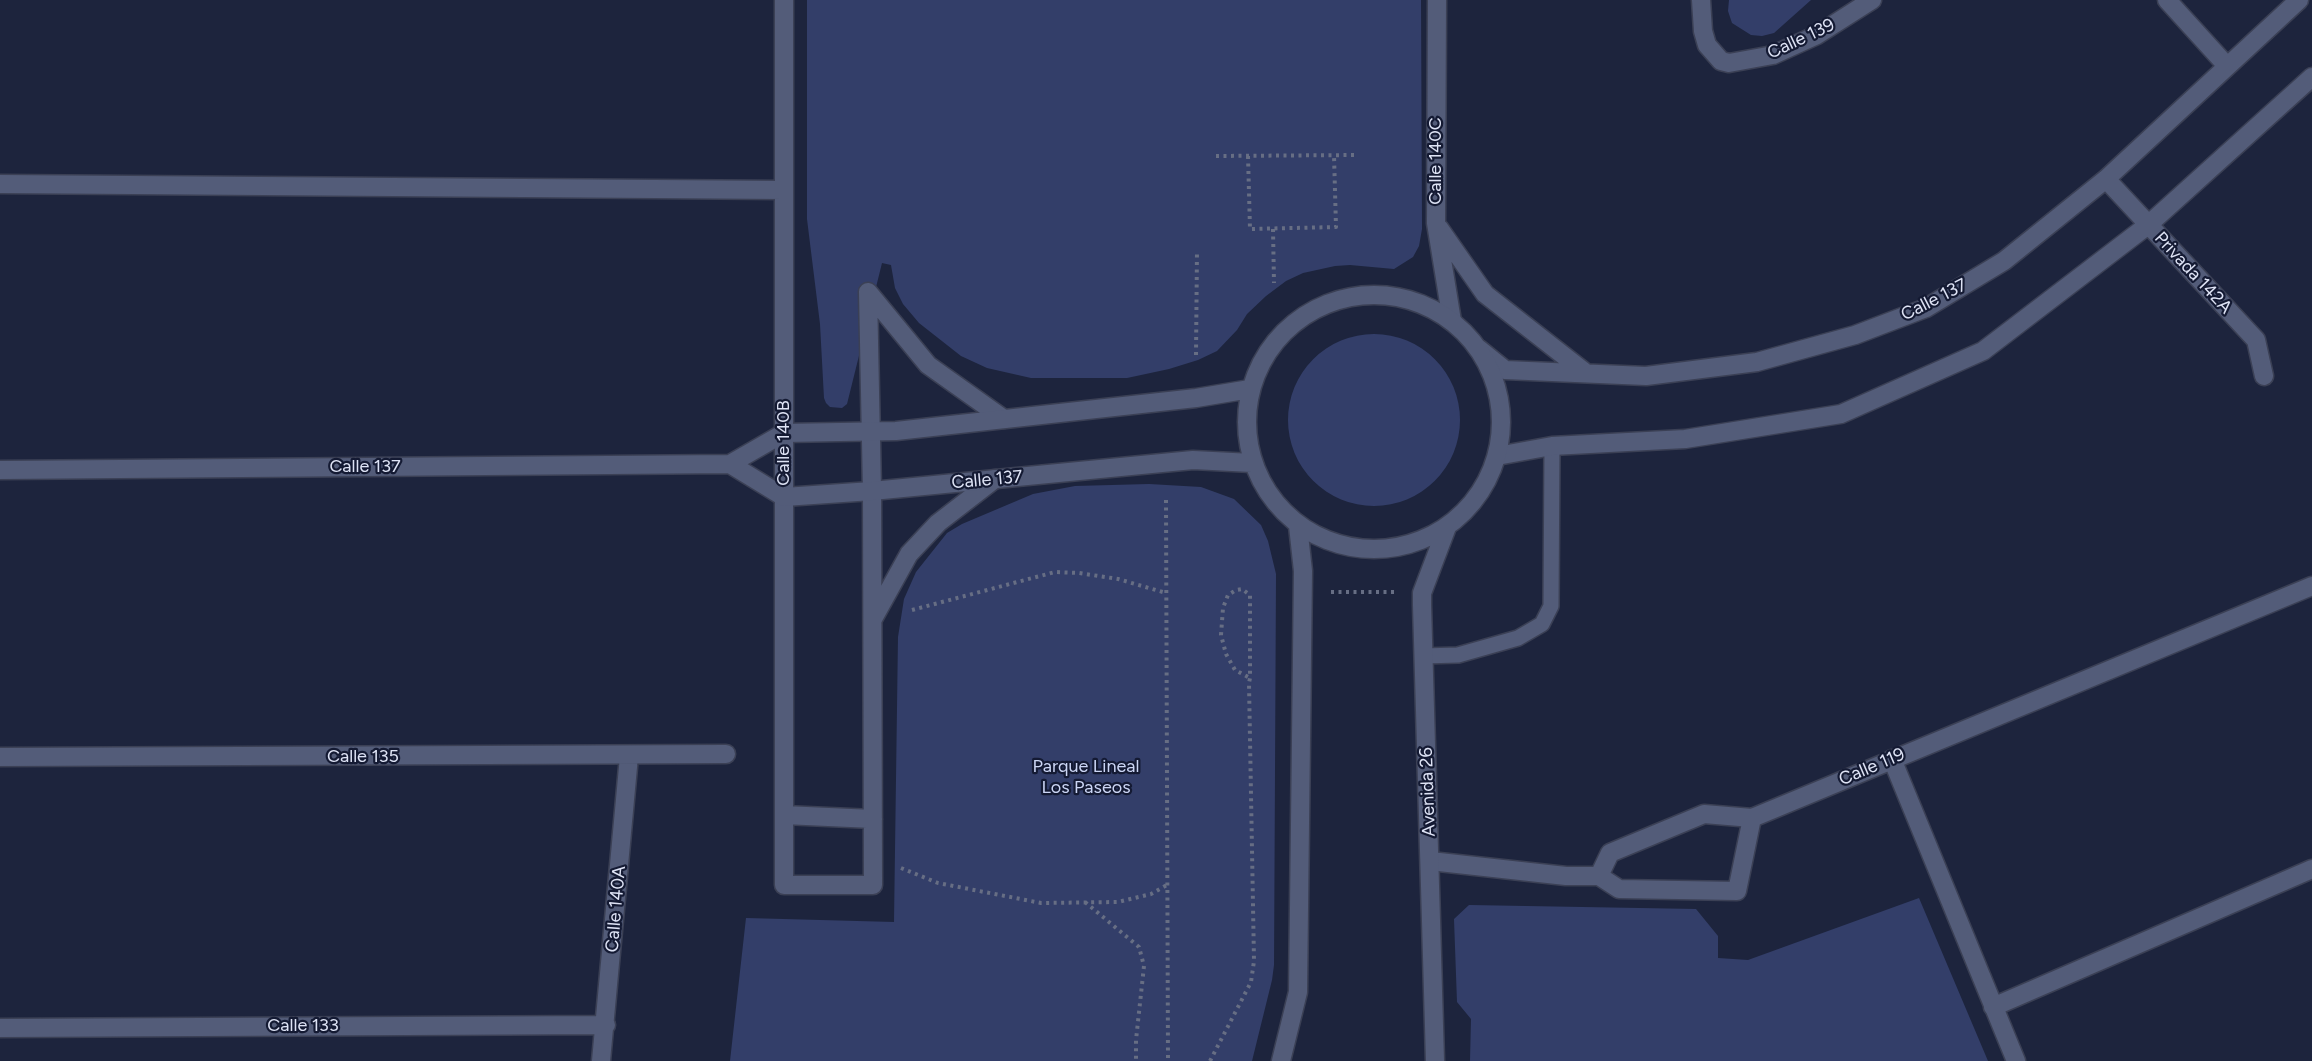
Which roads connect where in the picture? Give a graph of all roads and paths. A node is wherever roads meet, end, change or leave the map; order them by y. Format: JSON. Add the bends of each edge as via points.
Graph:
{"nodes":[{"id":1,"x":784,"y":0,"type":"edge"},
{"id":2,"x":1437,"y":0,"type":"edge"},
{"id":3,"x":1701,"y":0,"type":"edge"},
{"id":4,"x":1872,"y":0,"type":"edge"},
{"id":5,"x":2167,"y":0,"type":"edge"},
{"id":6,"x":2299,"y":0,"type":"edge"},
{"id":7,"x":2228,"y":66,"type":"junction"},
{"id":8,"x":2312,"y":77,"type":"edge"},
{"id":9,"x":1334,"y":155,"type":"junction"},
{"id":10,"x":1357,"y":155,"type":"dead end"},
{"id":11,"x":1216,"y":156,"type":"dead end"},
{"id":12,"x":1248,"y":156,"type":"junction"},
{"id":13,"x":2106,"y":179,"type":"junction"},
{"id":14,"x":0,"y":184,"type":"edge"},
{"id":15,"x":784,"y":190,"type":"junction"},
{"id":16,"x":1436,"y":222,"type":"junction"},
{"id":17,"x":2148,"y":225,"type":"junction"},
{"id":18,"x":1273,"y":229,"type":"junction"},
{"id":19,"x":1197,"y":250,"type":"dead end"},
{"id":20,"x":1274,"y":283,"type":"dead end"},
{"id":21,"x":1452,"y":321,"type":"junction"},
{"id":22,"x":1479,"y":349,"type":"junction"},
{"id":23,"x":1196,"y":355,"type":"dead end"},
{"id":24,"x":1586,"y":373,"type":"junction"},
{"id":25,"x":2264,"y":376,"type":"dead end"},
{"id":26,"x":1250,"y":389,"type":"junction"},
{"id":27,"x":1004,"y":419,"type":"junction"},
{"id":28,"x":870,"y":432,"type":"junction"},
{"id":29,"x":784,"y":434,"type":"junction"},
{"id":30,"x":1552,"y":446,"type":"junction"},
{"id":31,"x":1497,"y":456,"type":"junction"},
{"id":32,"x":1252,"y":463,"type":"junction"},
{"id":33,"x":730,"y":464,"type":"junction"},
{"id":34,"x":0,"y":470,"type":"edge"},
{"id":35,"x":995,"y":479,"type":"junction"},
{"id":36,"x":872,"y":491,"type":"junction"},
{"id":37,"x":784,"y":497,"type":"junction"},
{"id":38,"x":1166,"y":500,"type":"dead end"},
{"id":39,"x":1298,"y":526,"type":"junction"},
{"id":40,"x":1447,"y":527,"type":"junction"},
{"id":41,"x":2312,"y":586,"type":"edge"},
{"id":42,"x":1331,"y":592,"type":"dead end"},
{"id":43,"x":1398,"y":592,"type":"dead end"},
{"id":44,"x":1166,"y":593,"type":"junction"},
{"id":45,"x":912,"y":610,"type":"dead end"},
{"id":46,"x":872,"y":620,"type":"junction"},
{"id":47,"x":1423,"y":657,"type":"junction"},
{"id":48,"x":1250,"y":678,"type":"junction"},
{"id":49,"x":726,"y":754,"type":"dead end"},
{"id":50,"x":629,"y":756,"type":"junction"},
{"id":51,"x":0,"y":757,"type":"edge"},
{"id":52,"x":1892,"y":759,"type":"junction"},
{"id":53,"x":784,"y":815,"type":"junction"},
{"id":54,"x":1752,"y":818,"type":"junction"},
{"id":55,"x":873,"y":819,"type":"junction"},
{"id":56,"x":1431,"y":861,"type":"junction"},
{"id":57,"x":898,"y":867,"type":"dead end"},
{"id":58,"x":2312,"y":869,"type":"edge"},
{"id":59,"x":1599,"y":876,"type":"junction"},
{"id":60,"x":1168,"y":884,"type":"junction"},
{"id":61,"x":1085,"y":902,"type":"junction"},
{"id":62,"x":1993,"y":1007,"type":"junction"},
{"id":63,"x":606,"y":1025,"type":"junction"},
{"id":64,"x":0,"y":1028,"type":"edge"},
{"id":65,"x":601,"y":1061,"type":"edge"},
{"id":66,"x":1136,"y":1061,"type":"edge"},
{"id":67,"x":1168,"y":1061,"type":"edge"},
{"id":68,"x":1210,"y":1061,"type":"edge"},
{"id":69,"x":1281,"y":1061,"type":"edge"},
{"id":70,"x":1435,"y":1061,"type":"edge"},
{"id":71,"x":2016,"y":1061,"type":"edge"}],
"edges":[{"from":1,"to":15,"type":"street","name":"Calle 140B"},
{"from":2,"to":16,"type":"street","name":"Calle 140C"},
{"from":3,"to":4,"type":"street","name":"Calle 139","via":[[1707,45],[1721,61],[1729,63],[1773,55],[1817,35]]},
{"from":5,"to":7,"type":"street"},
{"from":6,"to":7,"type":"street","name":"Calle 137"},
{"from":7,"to":13,"type":"street","name":"Calle 137"},
{"from":8,"to":17,"type":"street"},
{"from":9,"to":10,"type":"path"},
{"from":9,"to":12,"type":"path"},
{"from":9,"to":18,"type":"path","via":[[1336,227]]},
{"from":11,"to":12,"type":"path"},
{"from":12,"to":18,"type":"path","via":[[1250,229]]},
{"from":13,"to":17,"type":"street","name":"Privada 142A"},
{"from":13,"to":24,"type":"street","name":"Calle 137","via":[[2004,261],[1926,308],[1865,332],[1756,362],[1646,376]]},
{"from":14,"to":15,"type":"street"},
{"from":15,"to":29,"type":"street","name":"Calle 140B"},
{"from":16,"to":21,"type":"street","name":"Calle 140C"},
{"from":16,"to":24,"type":"street","via":[[1485,294]]},
{"from":17,"to":25,"type":"street","name":"Privada 142A","via":[[2256,340]]},
{"from":17,"to":30,"type":"street","via":[[1983,351],[1841,414],[1684,439]]},
{"from":18,"to":20,"type":"path"},
{"from":19,"to":23,"type":"path"},
{"from":21,"to":22,"type":"street"},
{"from":21,"to":26,"type":"street","via":[[1421,304],[1386,296],[1350,297],[1316,309],[1287,329],[1264,357]]},
{"from":22,"to":24,"type":"street","name":"Calle 137","via":[[1505,370]]},
{"from":22,"to":31,"type":"street","via":[[1496,382],[1502,419]]},
{"from":26,"to":27,"type":"street","name":"Calle 137"},
{"from":26,"to":32,"type":"street","via":[[1245,426]]},
{"from":27,"to":28,"type":"street","name":"Calle 137"},
{"from":27,"to":28,"type":"street","via":[[928,365],[868,292]]},
{"from":28,"to":29,"type":"street","name":"Calle 137"},
{"from":28,"to":36,"type":"street"},
{"from":29,"to":33,"type":"street","name":"Calle 137"},
{"from":29,"to":37,"type":"street","name":"Calle 140B"},
{"from":30,"to":31,"type":"street"},
{"from":30,"to":47,"type":"lane","via":[[1551,606],[1542,624],[1518,638],[1458,655]]},
{"from":31,"to":40,"type":"street","via":[[1482,491]]},
{"from":32,"to":35,"type":"street","name":"Calle 137","via":[[1193,460]]},
{"from":32,"to":39,"type":"street","via":[[1270,498]]},
{"from":33,"to":34,"type":"street","name":"Calle 137"},
{"from":33,"to":37,"type":"street"},
{"from":35,"to":36,"type":"street","name":"Calle 137"},
{"from":35,"to":46,"type":"street","via":[[938,524],[909,554]]},
{"from":36,"to":37,"type":"street","name":"Calle 137"},
{"from":36,"to":46,"type":"street"},
{"from":37,"to":53,"type":"street","name":"Calle 140B"},
{"from":38,"to":44,"type":"path"},
{"from":39,"to":40,"type":"street","via":[[1333,543],[1372,550],[1412,544]]},
{"from":39,"to":69,"type":"street","via":[[1303,571],[1298,992]]},
{"from":40,"to":47,"type":"street","name":"Avenida 26","via":[[1422,593]]},
{"from":41,"to":52,"type":"street","name":"Calle 119"},
{"from":42,"to":43,"type":"path"},
{"from":44,"to":45,"type":"path","via":[[1118,579],[1055,572]]},
{"from":44,"to":60,"type":"path"},
{"from":46,"to":55,"type":"street"},
{"from":47,"to":56,"type":"street","name":"Avenida 26"},
{"from":48,"to":48,"type":"path","via":[[1235,670],[1221,635],[1228,595],[1242,589],[1250,595]]},
{"from":48,"to":68,"type":"path","via":[[1254,961],[1251,982]]},
{"from":49,"to":50,"type":"street","name":"Calle 135"},
{"from":50,"to":51,"type":"street","name":"Calle 135"},
{"from":50,"to":63,"type":"street","name":"Calle 140A"},
{"from":52,"to":54,"type":"street","name":"Calle 119"},
{"from":52,"to":62,"type":"street"},
{"from":53,"to":55,"type":"street"},
{"from":53,"to":55,"type":"street","name":"Calle 140B","via":[[784,885],[873,885]]},
{"from":54,"to":59,"type":"street","name":"Calle 119","via":[[1704,814],[1610,853]]},
{"from":54,"to":59,"type":"street","via":[[1737,891],[1619,889]]},
{"from":56,"to":59,"type":"street"},
{"from":56,"to":70,"type":"street","name":"Avenida 26"},
{"from":57,"to":61,"type":"path","via":[[938,883],[977,892],[1041,903]]},
{"from":58,"to":62,"type":"street"},
{"from":60,"to":61,"type":"path","via":[[1151,894],[1118,902]]},
{"from":60,"to":67,"type":"path"},
{"from":61,"to":66,"type":"path","via":[[1139,947],[1144,966]]},
{"from":62,"to":71,"type":"street"},
{"from":63,"to":64,"type":"street","name":"Calle 133"},
{"from":63,"to":65,"type":"street","name":"Calle 140A"}]}
